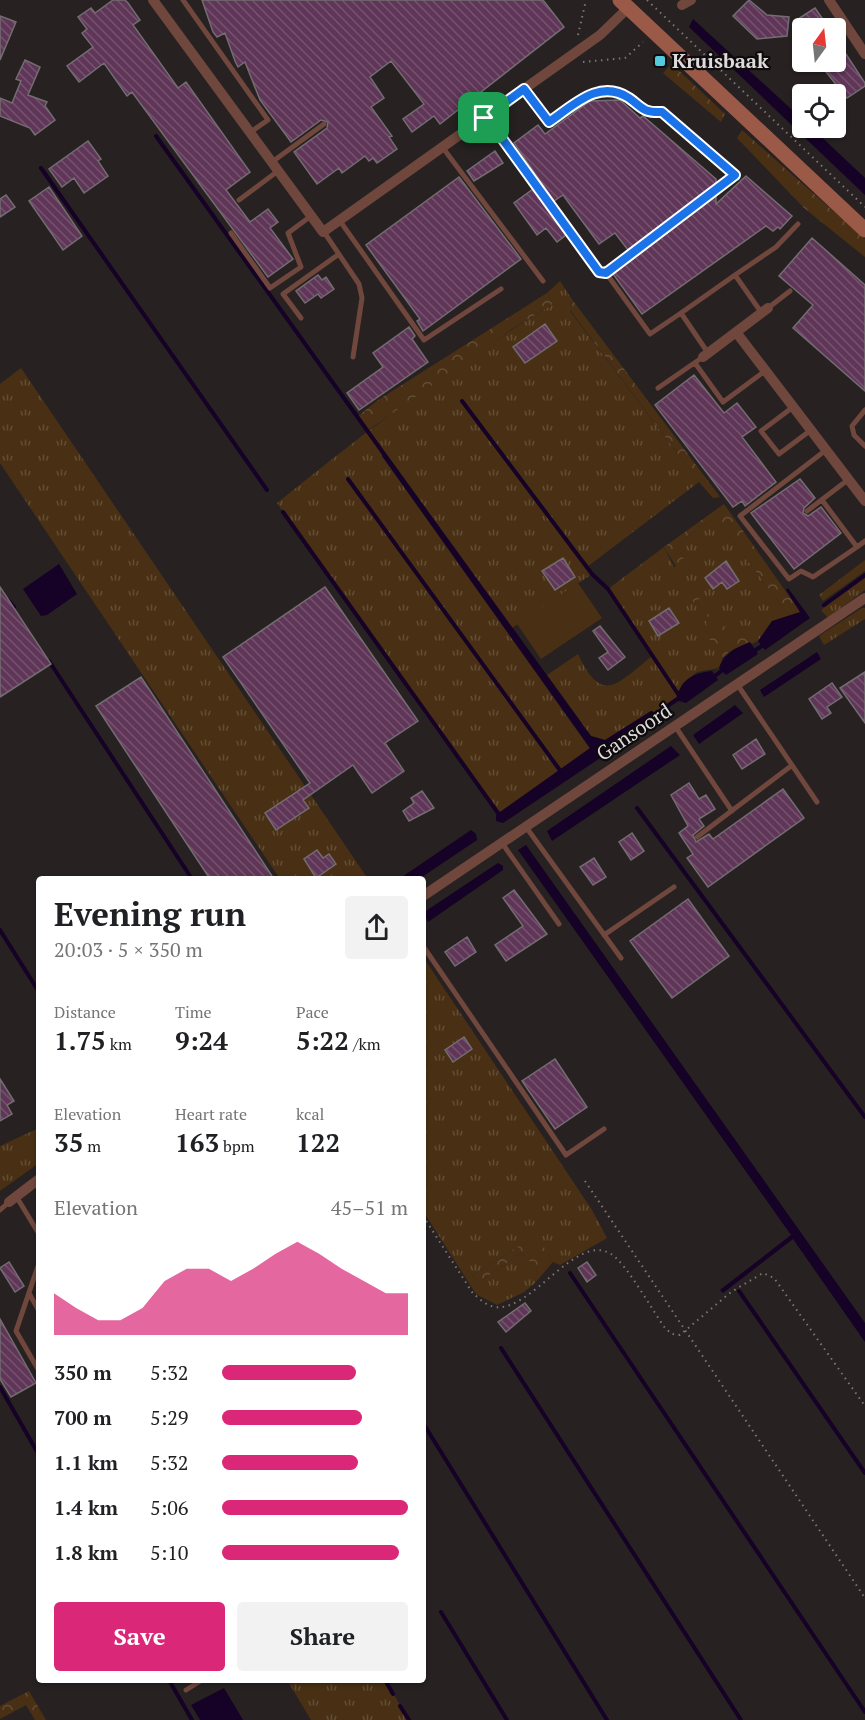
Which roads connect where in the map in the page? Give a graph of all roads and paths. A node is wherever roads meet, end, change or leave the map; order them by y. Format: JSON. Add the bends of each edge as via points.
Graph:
{"nodes":[{"id":1,"x":154,"y":0,"type":"edge"},
{"id":2,"x":183,"y":0,"type":"edge"},
{"id":3,"x":586,"y":0,"type":"edge"},
{"id":4,"x":647,"y":0,"type":"edge"},
{"id":5,"x":828,"y":0,"type":"edge"},
{"id":6,"x":624,"y":4,"type":"edge"},
{"id":7,"x":666,"y":19,"type":"junction"},
{"id":8,"x":652,"y":32,"type":"junction"},
{"id":9,"x":865,"y":54,"type":"edge"},
{"id":10,"x":563,"y":61,"type":"junction"},
{"id":11,"x":524,"y":89,"type":"junction"},
{"id":12,"x":484,"y":118,"type":"junction"},
{"id":13,"x":324,"y":124,"type":"dead end"},
{"id":14,"x":252,"y":131,"type":"junction"},
{"id":15,"x":443,"y":148,"type":"junction"},
{"id":16,"x":275,"y":167,"type":"junction"},
{"id":17,"x":239,"y":200,"type":"dead end"},
{"id":18,"x":865,"y":207,"type":"edge"},
{"id":19,"x":311,"y":216,"type":"junction"},
{"id":20,"x":340,"y":220,"type":"junction"},
{"id":21,"x":798,"y":224,"type":"dead end"},
{"id":22,"x":865,"y":230,"type":"edge"},
{"id":23,"x":323,"y":232,"type":"junction"},
{"id":24,"x":231,"y":233,"type":"dead end"},
{"id":25,"x":339,"y":254,"type":"junction"},
{"id":26,"x":606,"y":273,"type":"junction"},
{"id":27,"x":735,"y":275,"type":"junction"},
{"id":28,"x":543,"y":282,"type":"dead end"},
{"id":29,"x":501,"y":289,"type":"dead end"},
{"id":30,"x":790,"y":291,"type":"dead end"},
{"id":31,"x":765,"y":310,"type":"junction"},
{"id":32,"x":681,"y":313,"type":"junction"},
{"id":33,"x":301,"y":318,"type":"dead end"},
{"id":34,"x":736,"y":332,"type":"junction"},
{"id":35,"x":354,"y":357,"type":"dead end"},
{"id":36,"x":702,"y":357,"type":"junction"},
{"id":37,"x":765,"y":371,"type":"junction"},
{"id":38,"x":658,"y":388,"type":"dead end"},
{"id":39,"x":793,"y":407,"type":"junction"},
{"id":40,"x":865,"y":410,"type":"edge"},
{"id":41,"x":811,"y":430,"type":"junction"},
{"id":42,"x":865,"y":446,"type":"edge"},
{"id":43,"x":826,"y":450,"type":"junction"},
{"id":44,"x":849,"y":479,"type":"junction"},
{"id":45,"x":863,"y":493,"type":"edge"},
{"id":46,"x":822,"y":500,"type":"junction"},
{"id":47,"x":807,"y":511,"type":"dead end"},
{"id":48,"x":865,"y":541,"type":"edge"},
{"id":49,"x":857,"y":547,"type":"junction"},
{"id":50,"x":865,"y":598,"type":"edge"},
{"id":51,"x":737,"y":684,"type":"junction"},
{"id":52,"x":675,"y":726,"type":"junction"},
{"id":53,"x":791,"y":766,"type":"junction"},
{"id":54,"x":817,"y":802,"type":"dead end"},
{"id":55,"x":732,"y":811,"type":"junction"},
{"id":56,"x":526,"y":827,"type":"junction"},
{"id":57,"x":697,"y":837,"type":"dead end"},
{"id":58,"x":502,"y":843,"type":"junction"},
{"id":59,"x":674,"y":887,"type":"dead end"},
{"id":60,"x":426,"y":894,"type":"edge"},
{"id":61,"x":559,"y":924,"type":"dead end"},
{"id":62,"x":604,"y":935,"type":"junction"},
{"id":63,"x":426,"y":950,"type":"edge"},
{"id":64,"x":621,"y":958,"type":"dead end"},
{"id":65,"x":604,"y":1129,"type":"dead end"},
{"id":66,"x":36,"y":1181,"type":"edge"},
{"id":67,"x":585,"y":1181,"type":"dead end"},
{"id":68,"x":13,"y":1199,"type":"junction"},
{"id":69,"x":0,"y":1210,"type":"edge"},
{"id":70,"x":426,"y":1221,"type":"edge"},
{"id":71,"x":36,"y":1230,"type":"edge"},
{"id":72,"x":36,"y":1272,"type":"edge"},
{"id":73,"x":29,"y":1293,"type":"junction"},
{"id":74,"x":36,"y":1306,"type":"edge"},
{"id":75,"x":684,"y":1331,"type":"junction"},
{"id":76,"x":36,"y":1366,"type":"edge"},
{"id":77,"x":865,"y":1407,"type":"edge"},
{"id":78,"x":865,"y":1598,"type":"edge"},
{"id":79,"x":197,"y":1683,"type":"edge"},
{"id":80,"x":186,"y":1690,"type":"dead end"}],
"edges":[{"from":1,"to":14,"type":"street"},
{"from":2,"to":14,"type":"lane","via":[[268,120]]},
{"from":3,"to":10,"type":"path","via":[[579,33]]},
{"from":4,"to":7,"type":"path"},
{"from":5,"to":9,"type":"street"},
{"from":6,"to":8,"type":"main road"},
{"from":6,"to":10,"type":"street","via":[[600,35]]},
{"from":7,"to":8,"type":"path"},
{"from":7,"to":18,"type":"path"},
{"from":8,"to":10,"type":"path","via":[[625,58],[597,63]]},
{"from":8,"to":22,"type":"main road"},
{"from":10,"to":11,"type":"street"},
{"from":11,"to":12,"type":"street"},
{"from":11,"to":26,"type":"lane","via":[[549,122],[595,91],[619,92],[647,113],[662,112],[735,175]]},
{"from":12,"to":15,"type":"street"},
{"from":12,"to":26,"type":"lane","via":[[599,272]]},
{"from":13,"to":16,"type":"lane"},
{"from":14,"to":16,"type":"street"},
{"from":15,"to":20,"type":"street"},
{"from":15,"to":28,"type":"lane"},
{"from":16,"to":17,"type":"lane"},
{"from":16,"to":19,"type":"street"},
{"from":19,"to":23,"type":"street"},
{"from":19,"to":24,"type":"lane","via":[[288,233],[301,267],[270,288]]},
{"from":20,"to":23,"type":"street"},
{"from":20,"to":29,"type":"lane","via":[[424,340]]},
{"from":21,"to":27,"type":"lane","via":[[776,247]]},
{"from":23,"to":25,"type":"lane"},
{"from":25,"to":33,"type":"lane","via":[[284,294]]},
{"from":25,"to":35,"type":"lane","via":[[359,284],[362,298]]},
{"from":26,"to":32,"type":"lane","via":[[650,334]]},
{"from":27,"to":31,"type":"lane"},
{"from":27,"to":32,"type":"lane"},
{"from":30,"to":31,"type":"lane"},
{"from":31,"to":34,"type":"street"},
{"from":32,"to":36,"type":"lane"},
{"from":34,"to":36,"type":"street"},
{"from":34,"to":37,"type":"street"},
{"from":36,"to":37,"type":"lane","via":[[723,402]]},
{"from":36,"to":38,"type":"lane"},
{"from":37,"to":39,"type":"street"},
{"from":39,"to":41,"type":"street"},
{"from":39,"to":41,"type":"lane","via":[[761,431],[779,454]]},
{"from":40,"to":42,"type":"lane","via":[[852,426],[854,435]]},
{"from":41,"to":43,"type":"street"},
{"from":43,"to":44,"type":"street"},
{"from":43,"to":49,"type":"lane","via":[[740,516],[789,579],[801,571],[813,577]]},
{"from":44,"to":45,"type":"street"},
{"from":44,"to":46,"type":"lane"},
{"from":46,"to":47,"type":"lane"},
{"from":46,"to":49,"type":"lane"},
{"from":48,"to":49,"type":"lane"},
{"from":50,"to":51,"type":"street","name":"Gansoord"},
{"from":51,"to":52,"type":"street","name":"Gansoord"},
{"from":51,"to":53,"type":"lane"},
{"from":52,"to":55,"type":"lane"},
{"from":52,"to":56,"type":"street","name":"Gansoord"},
{"from":53,"to":54,"type":"lane"},
{"from":53,"to":55,"type":"lane"},
{"from":55,"to":57,"type":"lane"},
{"from":56,"to":58,"type":"street","name":"Gansoord"},
{"from":56,"to":62,"type":"lane"},
{"from":58,"to":60,"type":"street","name":"Gansoord"},
{"from":58,"to":61,"type":"lane"},
{"from":59,"to":62,"type":"lane"},
{"from":62,"to":64,"type":"lane"},
{"from":63,"to":65,"type":"lane","via":[[566,1155]]},
{"from":66,"to":68,"type":"street"},
{"from":67,"to":75,"type":"path"},
{"from":68,"to":69,"type":"lane"},
{"from":68,"to":71,"type":"lane"},
{"from":70,"to":75,"type":"path","via":[[482,1302],[495,1307],[517,1301],[572,1261],[597,1249],[618,1260],[665,1328],[672,1334]]},
{"from":72,"to":73,"type":"lane"},
{"from":73,"to":74,"type":"lane"},
{"from":73,"to":76,"type":"lane","via":[[16,1331]]},
{"from":75,"to":77,"type":"path","via":[[731,1292],[763,1273],[774,1278]]},
{"from":75,"to":78,"type":"path"},
{"from":79,"to":80,"type":"lane"}]}
